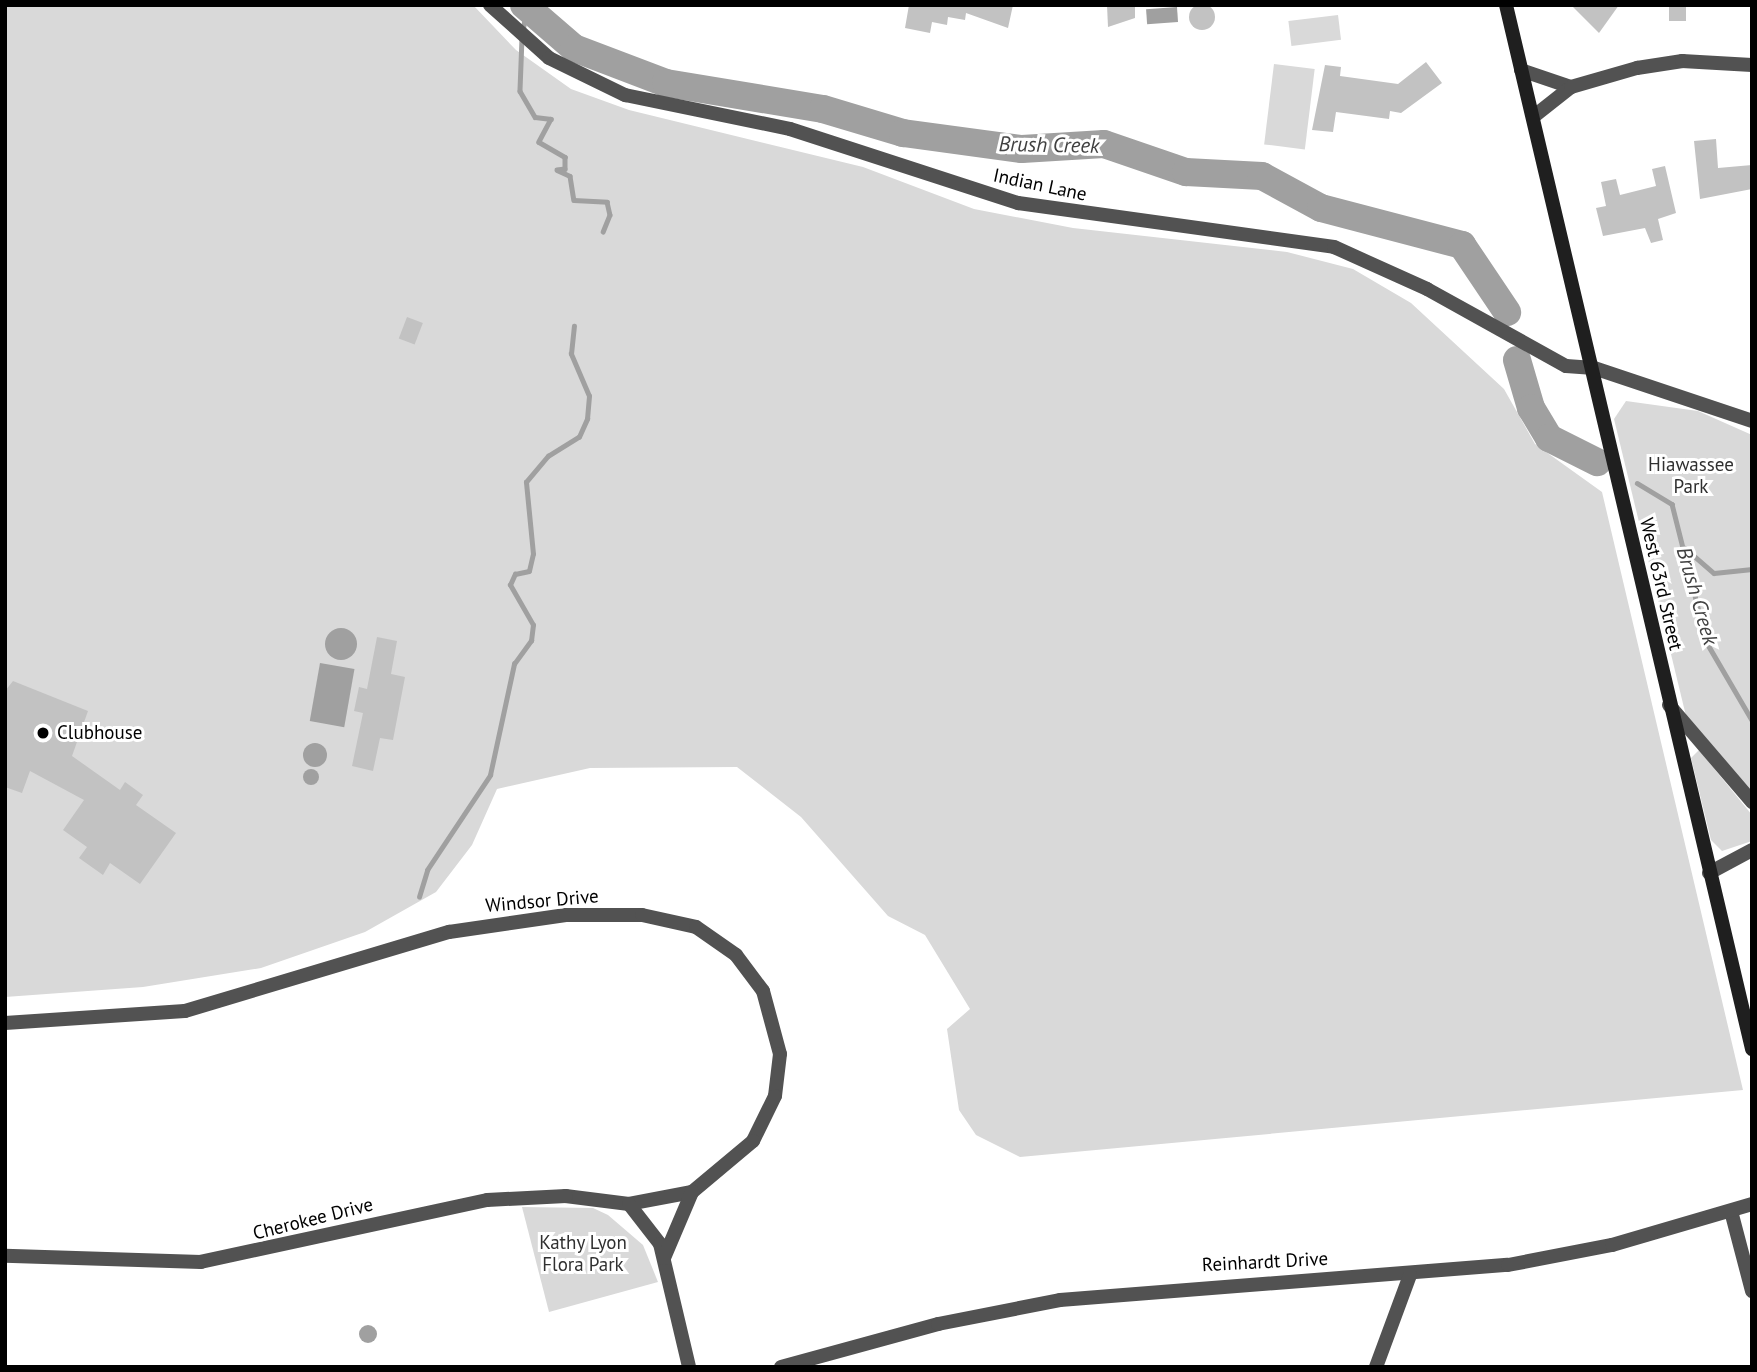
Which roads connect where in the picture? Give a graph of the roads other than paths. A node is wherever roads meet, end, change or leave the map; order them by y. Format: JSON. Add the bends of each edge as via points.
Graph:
{"nodes":[{"id":1,"x":1506,"y":5,"type":"edge"},
{"id":2,"x":494,"y":10,"type":"edge"},
{"id":3,"x":1752,"y":65,"type":"edge"},
{"id":4,"x":1521,"y":70,"type":"junction"},
{"id":5,"x":1571,"y":87,"type":"junction"},
{"id":6,"x":1533,"y":117,"type":"junction"},
{"id":7,"x":1594,"y":368,"type":"junction"},
{"id":8,"x":1752,"y":421,"type":"edge"},
{"id":9,"x":1668,"y":704,"type":"junction"},
{"id":10,"x":1752,"y":802,"type":"edge"},
{"id":11,"x":1752,"y":850,"type":"edge"},
{"id":12,"x":1709,"y":873,"type":"junction"},
{"id":13,"x":5,"y":1023,"type":"edge"},
{"id":14,"x":1752,"y":1049,"type":"edge"},
{"id":15,"x":692,"y":1192,"type":"junction"},
{"id":16,"x":629,"y":1204,"type":"junction"},
{"id":17,"x":1752,"y":1204,"type":"edge"},
{"id":18,"x":1731,"y":1210,"type":"junction"},
{"id":19,"x":5,"y":1256,"type":"edge"},
{"id":20,"x":664,"y":1258,"type":"junction"},
{"id":21,"x":1410,"y":1275,"type":"junction"},
{"id":22,"x":1752,"y":1291,"type":"edge"},
{"id":23,"x":689,"y":1367,"type":"edge"},
{"id":24,"x":781,"y":1367,"type":"edge"},
{"id":25,"x":1376,"y":1367,"type":"edge"}],
"edges":[{"from":1,"to":4,"type":"main road","name":"West 63rd Street"},
{"from":2,"to":7,"type":"street","name":"Indian Lane","via":[[549,58],[625,95],[790,129],[1018,203],[1334,247],[1427,289],[1566,366]]},
{"from":3,"to":5,"type":"street","via":[[1682,61]]},
{"from":4,"to":5,"type":"street"},
{"from":4,"to":6,"type":"main road","name":"West 63rd Street"},
{"from":5,"to":6,"type":"street"},
{"from":6,"to":7,"type":"main road","name":"West 63rd Street"},
{"from":7,"to":8,"type":"street","name":"Indian Lane"},
{"from":7,"to":9,"type":"main road","name":"West 63rd Street"},
{"from":9,"to":10,"type":"street"},
{"from":9,"to":12,"type":"main road","name":"West 63rd Street"},
{"from":11,"to":12,"type":"street"},
{"from":12,"to":14,"type":"main road","name":"West 63rd Street"},
{"from":13,"to":15,"type":"street","name":"Windsor Drive","via":[[196,1009],[487,924],[600,914],[673,919],[721,942],[753,975],[774,1017],[780,1054],[775,1096],[752,1141]]},
{"from":15,"to":16,"type":"street","name":"Windsor Drive"},
{"from":15,"to":20,"type":"street"},
{"from":16,"to":19,"type":"street","name":"Cherokee Drive","via":[[566,1196],[487,1200],[201,1262]]},
{"from":16,"to":20,"type":"street"},
{"from":17,"to":18,"type":"street","name":"Reinhardt Drive"},
{"from":18,"to":21,"type":"street","name":"Reinhardt Drive","via":[[1552,1257]]},
{"from":18,"to":22,"type":"street"},
{"from":20,"to":23,"type":"street"},
{"from":21,"to":24,"type":"street","name":"Reinhardt Drive","via":[[1227,1282],[1060,1300],[938,1324]]},
{"from":21,"to":25,"type":"street"}]}
